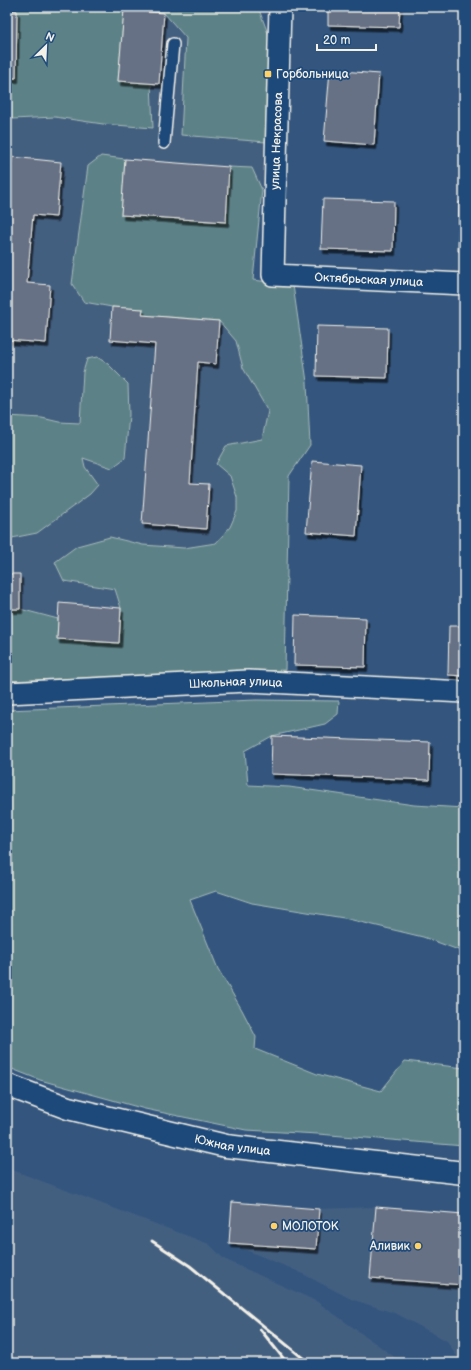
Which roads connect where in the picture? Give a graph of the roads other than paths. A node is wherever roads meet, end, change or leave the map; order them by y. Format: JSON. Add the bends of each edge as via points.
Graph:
{"nodes":[{"id":1,"x":280,"y":7,"type":"edge"},
{"id":2,"x":173,"y":44,"type":"dead end"},
{"id":3,"x":164,"y":143,"type":"dead end"},
{"id":4,"x":273,"y":275,"type":"joint"},
{"id":5,"x":464,"y":284,"type":"edge"},
{"id":6,"x":464,"y":692,"type":"edge"},
{"id":7,"x":7,"y":693,"type":"edge"},
{"id":8,"x":7,"y":1085,"type":"edge"},
{"id":9,"x":464,"y":1173,"type":"edge"}],
"edges":[{"from":1,"to":4,"type":"street","name":"улица Некрасова"},
{"from":2,"to":3,"type":"lane"},
{"from":4,"to":5,"type":"street","name":"Октябрьская улица"},
{"from":6,"to":7,"type":"street","name":"Школьная улица","via":[[248,681]]},
{"from":8,"to":9,"type":"main road","name":"Южная улица","via":[[68,1108],[226,1146]]}]}
